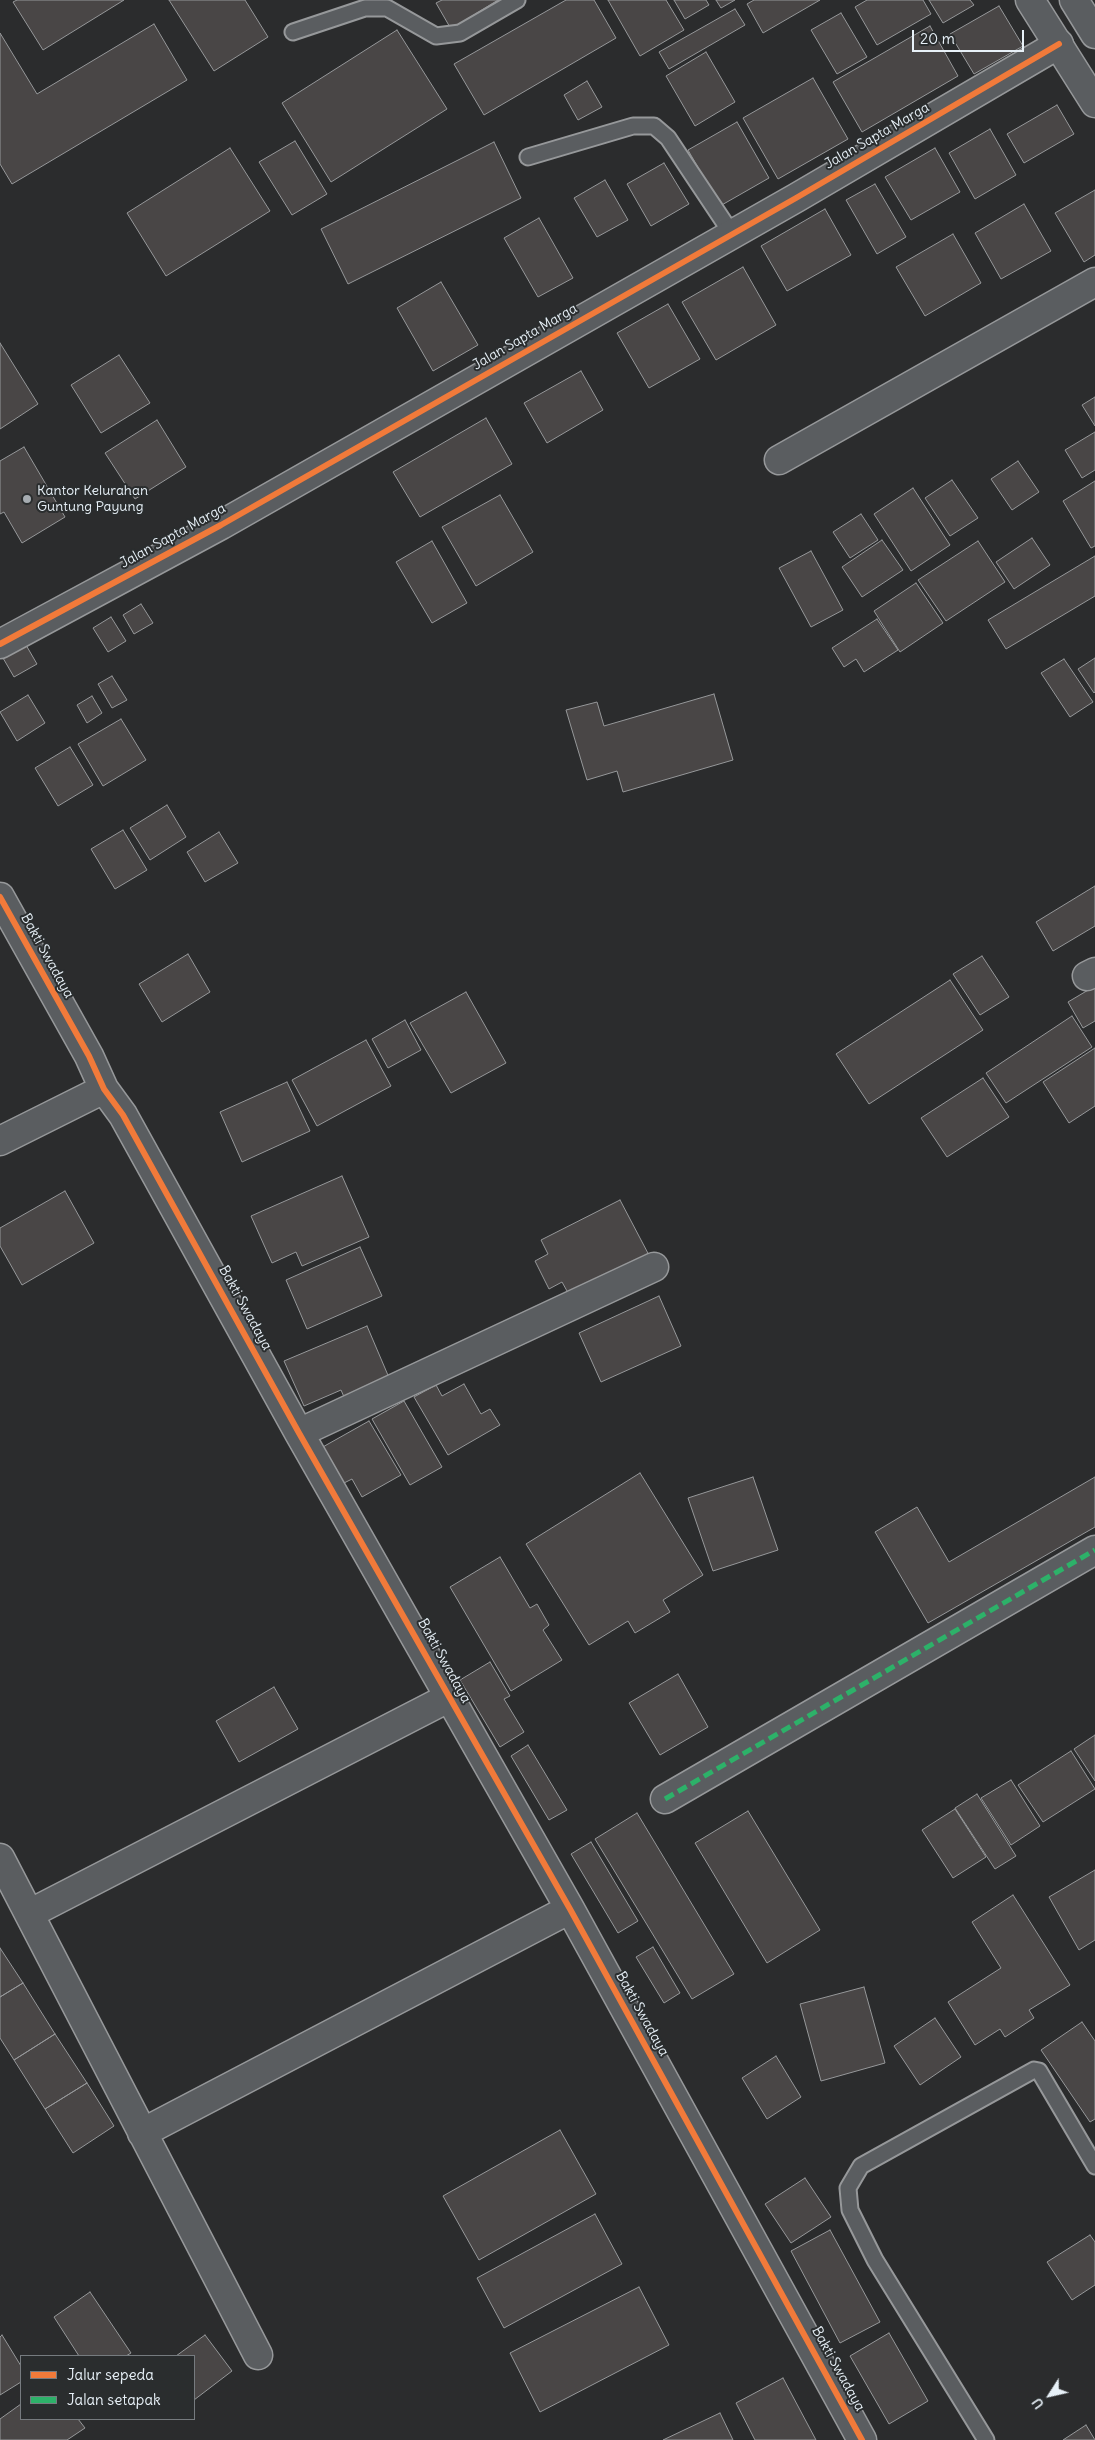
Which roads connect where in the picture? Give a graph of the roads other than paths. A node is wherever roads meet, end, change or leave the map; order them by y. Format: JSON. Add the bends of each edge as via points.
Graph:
{"nodes":[{"id":1,"x":517,"y":0,"type":"edge"},
{"id":2,"x":1030,"y":0,"type":"edge"},
{"id":3,"x":1074,"y":0,"type":"edge"},
{"id":4,"x":293,"y":32,"type":"dead end"},
{"id":5,"x":1095,"y":34,"type":"edge"},
{"id":6,"x":1059,"y":44,"type":"junction"},
{"id":7,"x":1095,"y":103,"type":"edge"},
{"id":8,"x":528,"y":157,"type":"dead end"},
{"id":9,"x":732,"y":234,"type":"junction"},
{"id":10,"x":1095,"y":282,"type":"edge"},
{"id":11,"x":779,"y":460,"type":"dead end"},
{"id":12,"x":0,"y":644,"type":"edge"},
{"id":13,"x":0,"y":897,"type":"edge"},
{"id":14,"x":104,"y":1089,"type":"junction"},
{"id":15,"x":0,"y":1141,"type":"edge"},
{"id":16,"x":654,"y":1267,"type":"dead end"},
{"id":17,"x":299,"y":1433,"type":"junction"},
{"id":18,"x":1095,"y":1550,"type":"edge"},
{"id":19,"x":450,"y":1698,"type":"junction"},
{"id":20,"x":665,"y":1799,"type":"dead end"},
{"id":21,"x":0,"y":1858,"type":"edge"},
{"id":22,"x":570,"y":1910,"type":"junction"},
{"id":23,"x":29,"y":1914,"type":"junction"},
{"id":24,"x":142,"y":2133,"type":"junction"},
{"id":25,"x":1089,"y":2143,"type":"edge"},
{"id":26,"x":1095,"y":2166,"type":"edge"},
{"id":27,"x":258,"y":2355,"type":"dead end"},
{"id":28,"x":862,"y":2440,"type":"edge"},
{"id":29,"x":986,"y":2440,"type":"edge"}],
"edges":[{"from":1,"to":4,"type":"lane","via":[[460,33],[436,36],[387,8],[365,8]]},
{"from":2,"to":6,"type":"main road"},
{"from":3,"to":5,"type":"main road"},
{"from":6,"to":7,"type":"main road"},
{"from":6,"to":9,"type":"main road","name":"Jalan Sapta Marga"},
{"from":8,"to":9,"type":"lane","via":[[633,126],[654,126],[668,138]]},
{"from":9,"to":12,"type":"main road","name":"Jalan Sapta Marga","via":[[221,525]]},
{"from":10,"to":11,"type":"main road"},
{"from":13,"to":14,"type":"main road","name":"Bakti Swadaya","via":[[89,1056]]},
{"from":14,"to":15,"type":"main road"},
{"from":14,"to":17,"type":"main road","name":"Bakti Swadaya","via":[[123,1116]]},
{"from":16,"to":17,"type":"main road"},
{"from":17,"to":19,"type":"main road","name":"Bakti Swadaya"},
{"from":18,"to":20,"type":"main road"},
{"from":19,"to":22,"type":"main road","name":"Bakti Swadaya"},
{"from":19,"to":23,"type":"main road"},
{"from":21,"to":23,"type":"main road"},
{"from":22,"to":24,"type":"main road"},
{"from":22,"to":28,"type":"main road","name":"Bakti Swadaya"},
{"from":23,"to":24,"type":"main road"},
{"from":24,"to":27,"type":"main road"},
{"from":25,"to":26,"type":"lane"},
{"from":25,"to":29,"type":"lane","via":[[1039,2071],[1034,2070],[861,2166],[848,2188],[850,2210],[875,2260]]}]}
